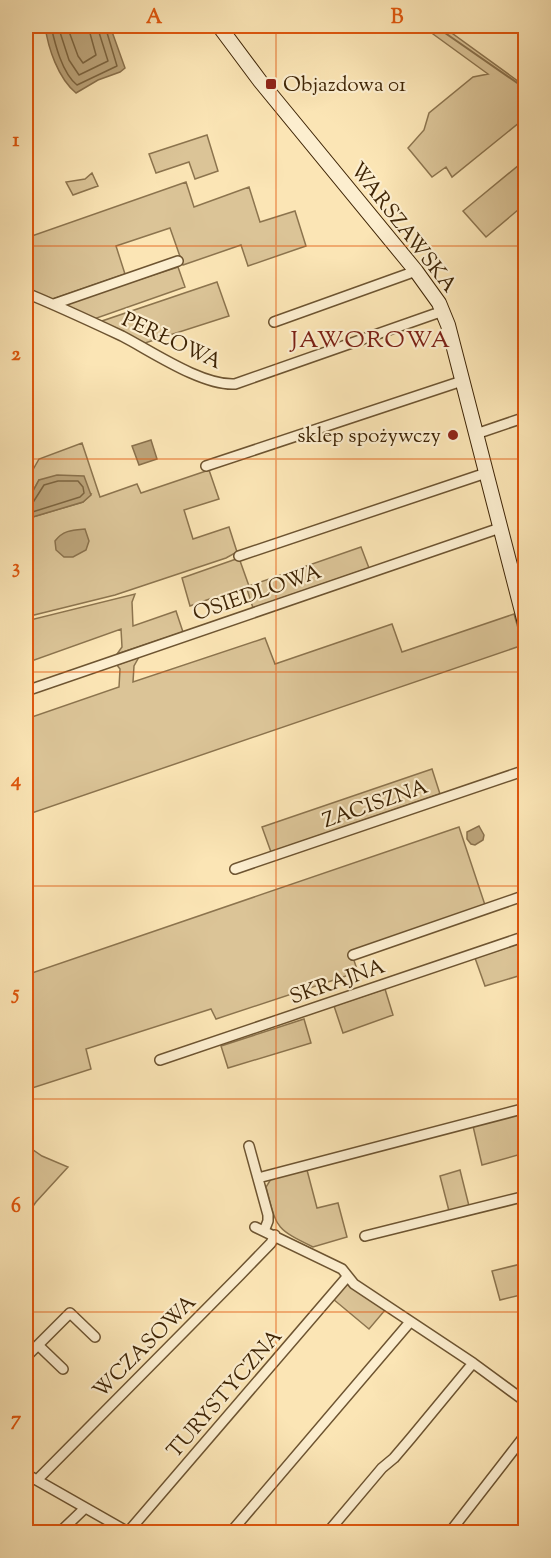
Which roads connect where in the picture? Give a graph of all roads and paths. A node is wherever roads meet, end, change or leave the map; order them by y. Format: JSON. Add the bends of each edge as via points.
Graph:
{"nodes":[{"id":1,"x":219,"y":26,"type":"edge"},
{"id":2,"x":178,"y":261,"type":"dead end"},
{"id":3,"x":416,"y":271,"type":"junction"},
{"id":4,"x":26,"y":293,"type":"edge"},
{"id":5,"x":54,"y":304,"type":"junction"},
{"id":6,"x":443,"y":311,"type":"junction"},
{"id":7,"x":274,"y":322,"type":"dead end"},
{"id":8,"x":462,"y":381,"type":"junction"},
{"id":9,"x":525,"y":417,"type":"edge"},
{"id":10,"x":476,"y":434,"type":"junction"},
{"id":11,"x":206,"y":466,"type":"dead end"},
{"id":12,"x":486,"y":473,"type":"junction"},
{"id":13,"x":500,"y":528,"type":"junction"},
{"id":14,"x":239,"y":555,"type":"dead end"},
{"id":15,"x":525,"y":627,"type":"edge"},
{"id":16,"x":26,"y":691,"type":"edge"},
{"id":17,"x":525,"y":770,"type":"edge"},
{"id":18,"x":235,"y":869,"type":"dead end"},
{"id":19,"x":525,"y":895,"type":"edge"},
{"id":20,"x":525,"y":936,"type":"edge"},
{"id":21,"x":353,"y":955,"type":"dead end"},
{"id":22,"x":160,"y":1060,"type":"dead end"},
{"id":23,"x":525,"y":1108,"type":"edge"},
{"id":24,"x":249,"y":1146,"type":"dead end"},
{"id":25,"x":258,"y":1178,"type":"junction"},
{"id":26,"x":525,"y":1196,"type":"edge"},
{"id":27,"x":275,"y":1235,"type":"junction"},
{"id":28,"x":365,"y":1236,"type":"dead end"},
{"id":29,"x":347,"y":1277,"type":"junction"},
{"id":30,"x":410,"y":1322,"type":"junction"},
{"id":31,"x":95,"y":1337,"type":"dead end"},
{"id":32,"x":38,"y":1345,"type":"junction"},
{"id":33,"x":26,"y":1357,"type":"edge"},
{"id":34,"x":473,"y":1363,"type":"junction"},
{"id":35,"x":63,"y":1369,"type":"dead end"},
{"id":36,"x":525,"y":1402,"type":"edge"},
{"id":37,"x":525,"y":1434,"type":"edge"},
{"id":38,"x":26,"y":1474,"type":"edge"},
{"id":39,"x":37,"y":1480,"type":"junction"},
{"id":40,"x":84,"y":1509,"type":"junction"},
{"id":41,"x":128,"y":1532,"type":"edge"},
{"id":42,"x":60,"y":1533,"type":"edge"},
{"id":43,"x":231,"y":1533,"type":"edge"},
{"id":44,"x":328,"y":1533,"type":"edge"},
{"id":45,"x":450,"y":1533,"type":"edge"}],
"edges":[{"from":1,"to":3,"type":"street","name":"WARSZAWSKA"},
{"from":2,"to":5,"type":"street"},
{"from":3,"to":6,"type":"street","name":"WARSZAWSKA"},
{"from":3,"to":7,"type":"street"},
{"from":4,"to":5,"type":"street","name":"PERŁOWA"},
{"from":5,"to":6,"type":"street","name":"PERŁOWA","via":[[190,372],[228,385]]},
{"from":6,"to":8,"type":"street","name":"WARSZAWSKA"},
{"from":8,"to":10,"type":"street","name":"WARSZAWSKA"},
{"from":8,"to":11,"type":"street"},
{"from":9,"to":10,"type":"street"},
{"from":10,"to":12,"type":"street","name":"WARSZAWSKA"},
{"from":12,"to":13,"type":"street","name":"WARSZAWSKA"},
{"from":12,"to":14,"type":"street"},
{"from":13,"to":15,"type":"street","name":"WARSZAWSKA"},
{"from":13,"to":16,"type":"street","name":"OSIEDLOWA"},
{"from":17,"to":18,"type":"street","name":"ZACISZNA"},
{"from":19,"to":21,"type":"street"},
{"from":20,"to":22,"type":"street","name":"SKRAJNA"},
{"from":23,"to":25,"type":"street"},
{"from":24,"to":25,"type":"street"},
{"from":25,"to":27,"type":"street","via":[[268,1215],[260,1229]]},
{"from":26,"to":28,"type":"street"},
{"from":27,"to":29,"type":"street","via":[[342,1269]]},
{"from":27,"to":39,"type":"street","name":"WCZASOWA"},
{"from":29,"to":30,"type":"street"},
{"from":29,"to":41,"type":"street","name":"TURYSTYCZNA"},
{"from":30,"to":34,"type":"street"},
{"from":30,"to":43,"type":"street"},
{"from":31,"to":32,"type":"street","via":[[70,1313]]},
{"from":32,"to":33,"type":"street"},
{"from":32,"to":35,"type":"street"},
{"from":34,"to":36,"type":"street"},
{"from":34,"to":44,"type":"street"},
{"from":37,"to":45,"type":"street"},
{"from":38,"to":39,"type":"street"},
{"from":39,"to":40,"type":"street"},
{"from":40,"to":41,"type":"street"},
{"from":40,"to":42,"type":"street"}]}
